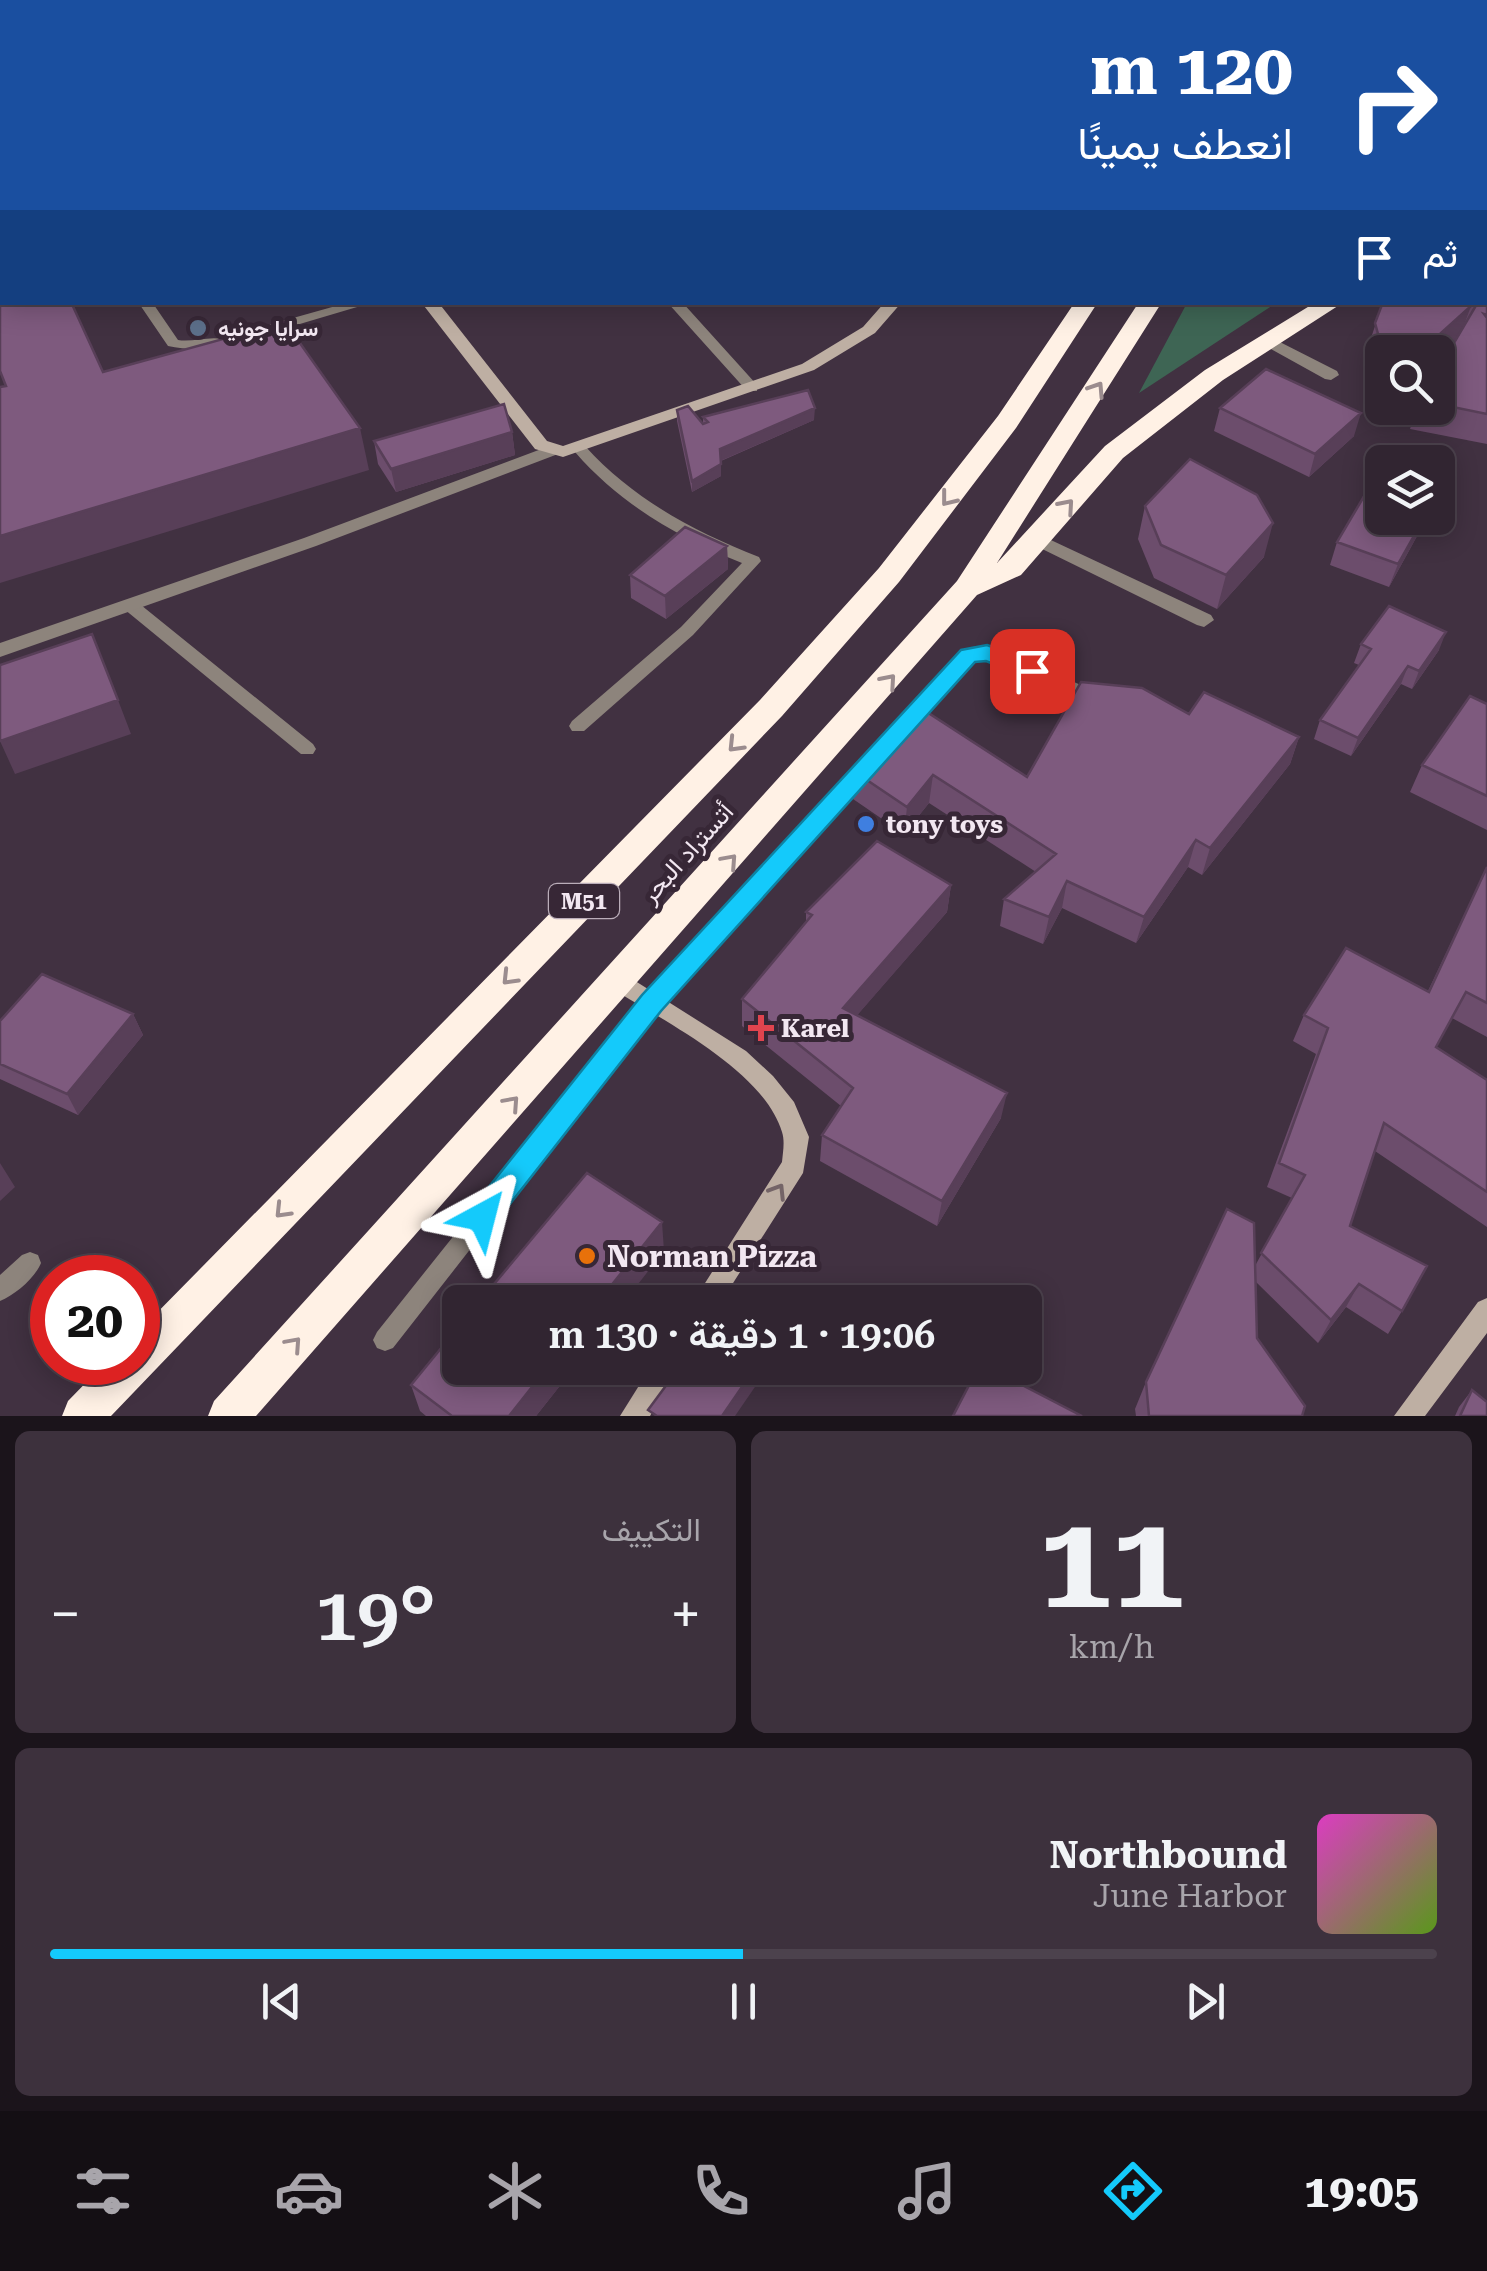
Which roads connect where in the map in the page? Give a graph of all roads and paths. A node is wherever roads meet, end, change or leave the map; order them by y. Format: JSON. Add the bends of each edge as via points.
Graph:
{"nodes":[{"id":1,"x":147,"y":305,"type":"edge"},
{"id":2,"x":356,"y":305,"type":"edge"},
{"id":3,"x":432,"y":305,"type":"edge"},
{"id":4,"x":677,"y":305,"type":"edge"},
{"id":5,"x":891,"y":305,"type":"edge"},
{"id":6,"x":1085,"y":305,"type":"edge"},
{"id":7,"x":1149,"y":305,"type":"edge"},
{"id":8,"x":1327,"y":305,"type":"edge"},
{"id":9,"x":253,"y":334,"type":"edge"},
{"id":10,"x":234,"y":339,"type":"edge"},
{"id":11,"x":1268,"y":341,"type":"junction"},
{"id":12,"x":1331,"y":375,"type":"dead end"},
{"id":13,"x":752,"y":388,"type":"junction"},
{"id":14,"x":580,"y":449,"type":"junction"},
{"id":15,"x":552,"y":450,"type":"junction"},
{"id":16,"x":1038,"y":540,"type":"junction"},
{"id":17,"x":967,"y":588,"type":"junction"},
{"id":18,"x":130,"y":604,"type":"junction"},
{"id":19,"x":1204,"y":620,"type":"dead end"},
{"id":20,"x":0,"y":650,"type":"edge"},
{"id":21,"x":1093,"y":698,"type":"edge"},
{"id":22,"x":578,"y":726,"type":"dead end"},
{"id":23,"x":306,"y":749,"type":"dead end"},
{"id":24,"x":621,"y":982,"type":"junction"},
{"id":25,"x":651,"y":1003,"type":"junction"},
{"id":26,"x":30,"y":1263,"type":"dead end"},
{"id":27,"x":717,"y":1285,"type":"edge"},
{"id":28,"x":0,"y":1290,"type":"edge"},
{"id":29,"x":1487,"y":1311,"type":"edge"},
{"id":30,"x":160,"y":1336,"type":"edge"},
{"id":31,"x":385,"y":1340,"type":"dead end"},
{"id":32,"x":113,"y":1385,"type":"edge"},
{"id":33,"x":654,"y":1385,"type":"edge"},
{"id":34,"x":83,"y":1416,"type":"edge"},
{"id":35,"x":229,"y":1416,"type":"edge"},
{"id":36,"x":634,"y":1416,"type":"edge"},
{"id":37,"x":1408,"y":1416,"type":"edge"}],
"edges":[{"from":1,"to":10,"type":"lane","via":[[172,343]]},
{"from":2,"to":9,"type":"lane"},
{"from":3,"to":15,"type":"street","via":[[523,424]]},
{"from":4,"to":13,"type":"lane"},
{"from":5,"to":13,"type":"street","via":[[837,351]]},
{"from":6,"to":30,"type":"highway","name":"أتستراد البحر","number":"M51","one_way":true,"via":[[1007,422],[889,575],[771,708]]},
{"from":17,"to":7,"type":"highway","name":"أتستراد البحر","one_way":true},
{"from":8,"to":11,"type":"highway"},
{"from":11,"to":12,"type":"street"},
{"from":16,"to":11,"type":"highway","one_way":true,"via":[[1114,452]]},
{"from":13,"to":14,"type":"street"},
{"from":14,"to":15,"type":"street"},
{"from":14,"to":22,"type":"lane","via":[[607,483],[660,517],[754,561],[687,631]]},
{"from":15,"to":18,"type":"street"},
{"from":16,"to":17,"type":"highway","via":[[1011,568]]},
{"from":16,"to":19,"type":"street"},
{"from":24,"to":17,"type":"highway","name":"أتستراد البحر","one_way":true},
{"from":18,"to":20,"type":"street"},
{"from":18,"to":23,"type":"lane"},
{"from":21,"to":25,"type":"lane","via":[[1002,657],[968,655]]},
{"from":24,"to":25,"type":"street"},
{"from":35,"to":24,"type":"highway","name":"أتستراد البحر","one_way":true},
{"from":27,"to":25,"type":"street","one_way":true,"via":[[799,1150],[789,1111],[774,1091]]},
{"from":25,"to":31,"type":"lane"},
{"from":26,"to":28,"type":"lane"},
{"from":29,"to":37,"type":"street"},
{"from":32,"to":34,"type":"highway","name":"أتستراد البحر","number":"M51"},
{"from":33,"to":36,"type":"street"}]}
